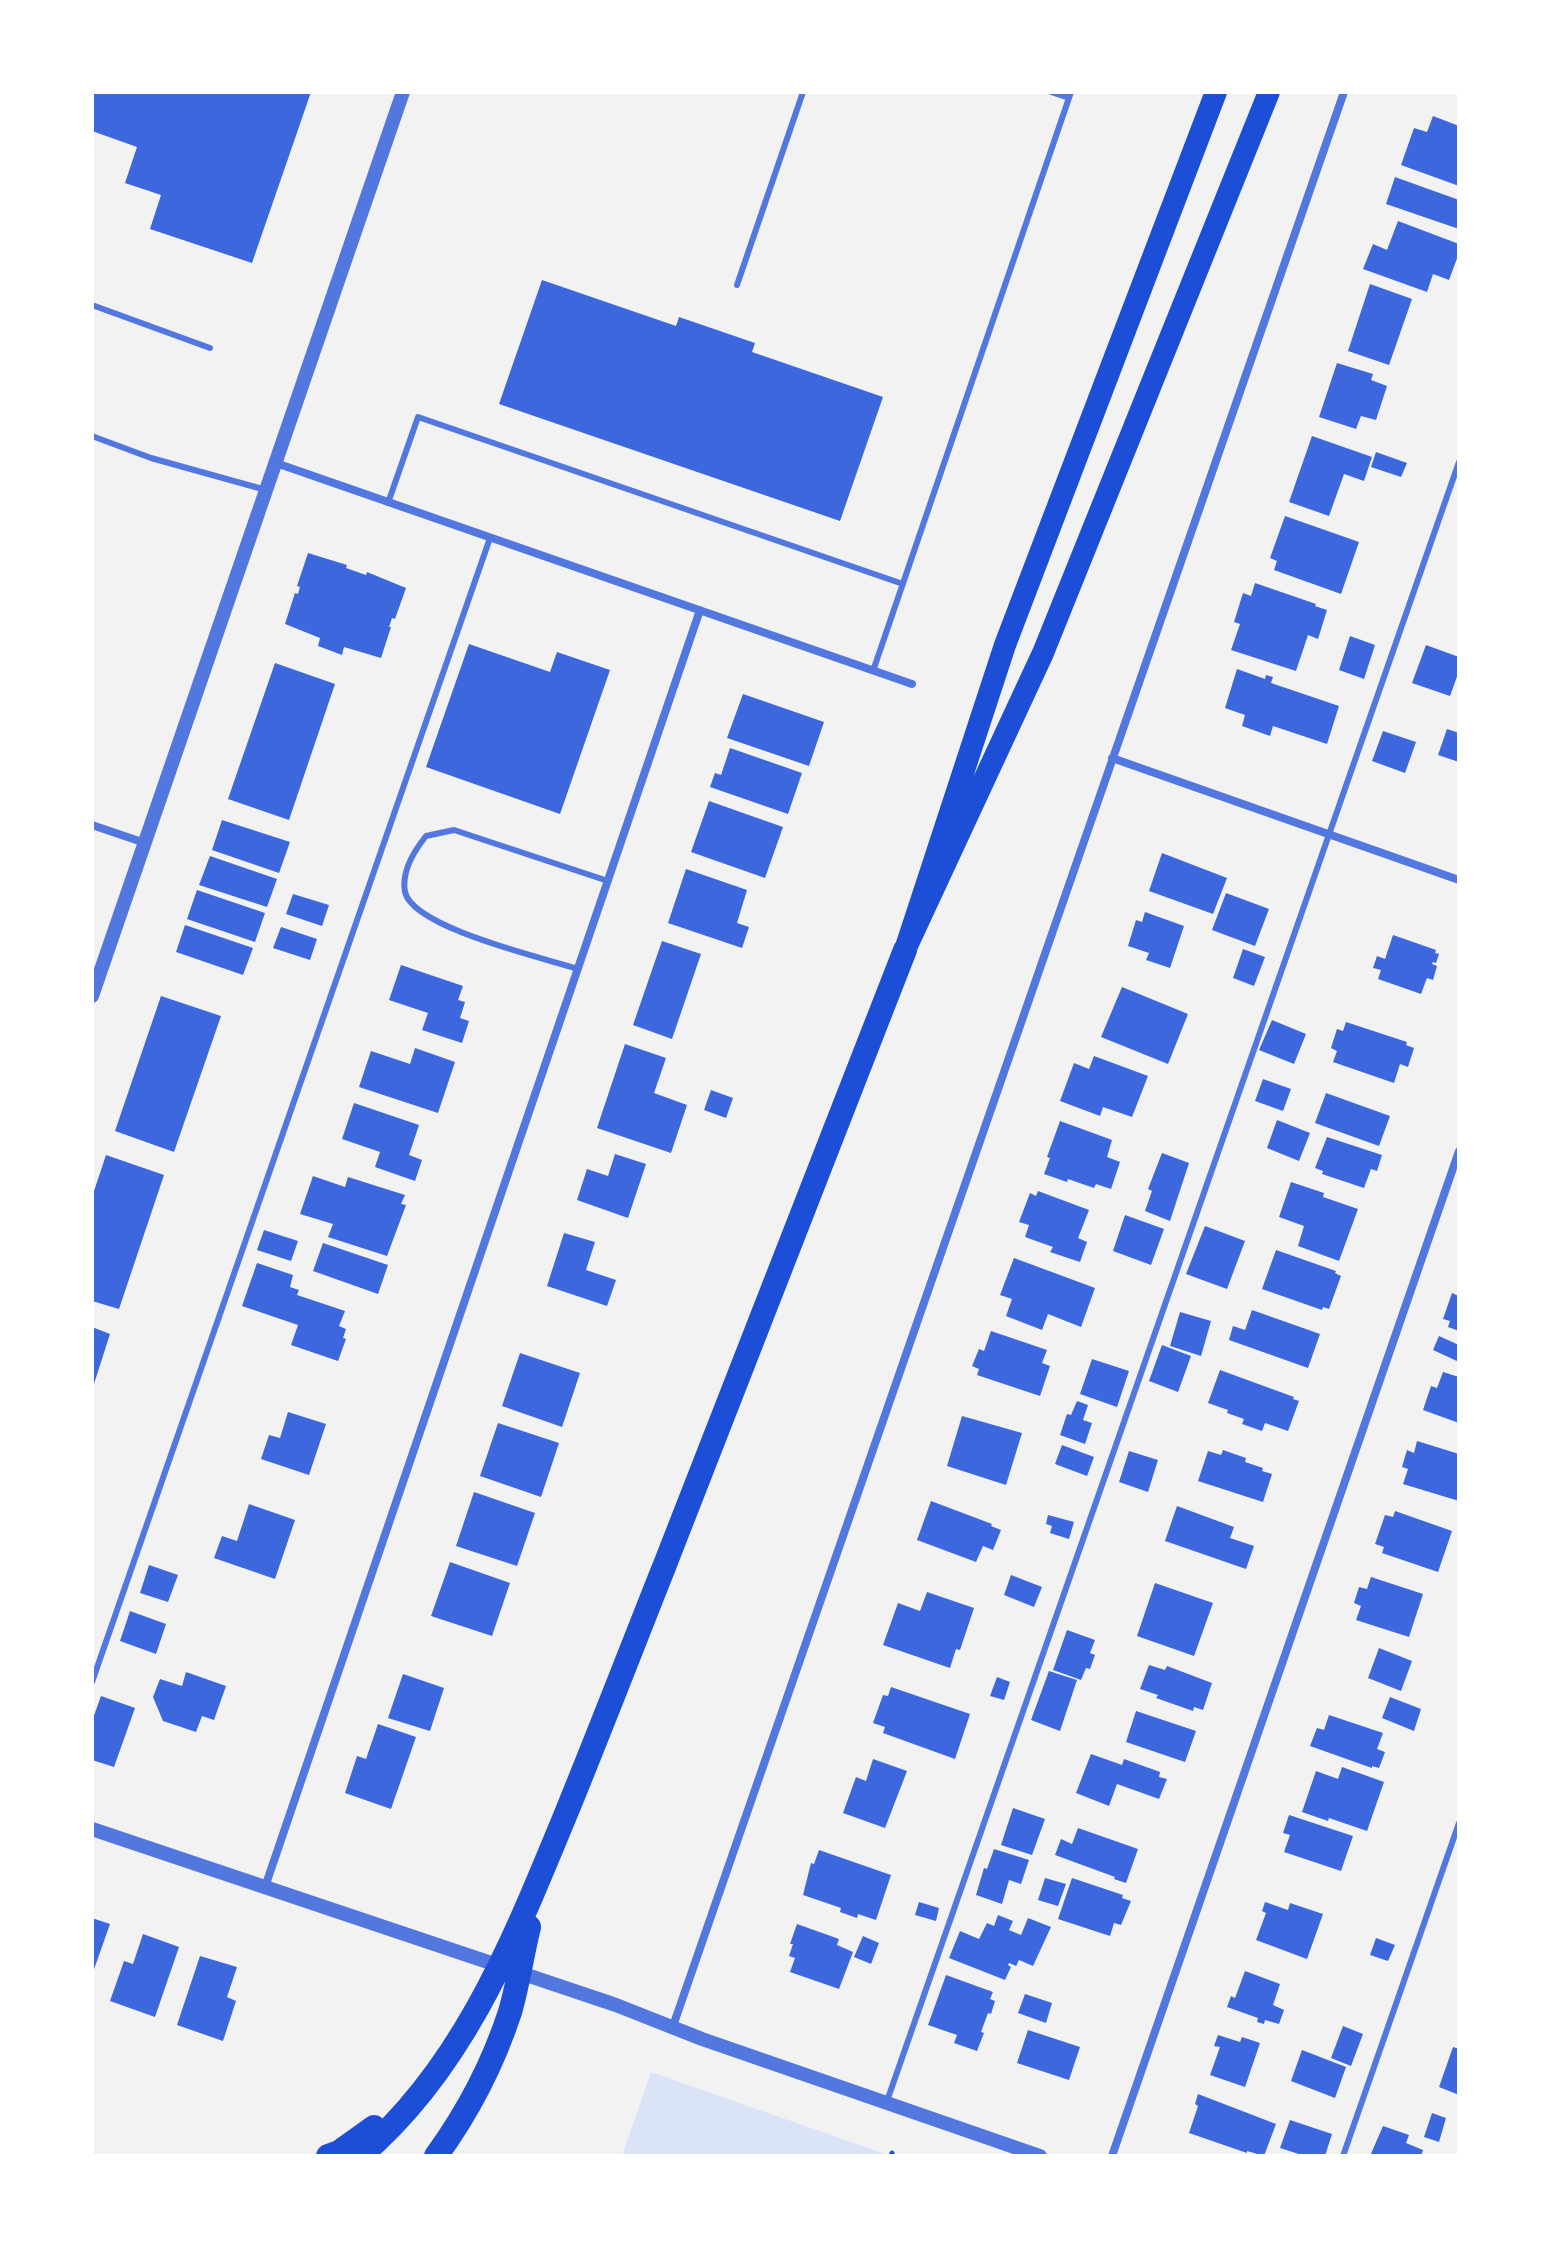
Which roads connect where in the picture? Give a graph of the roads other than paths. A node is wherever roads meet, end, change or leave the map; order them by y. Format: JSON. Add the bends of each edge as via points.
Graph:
{"nodes":[{"id":1,"x":403,"y":92,"type":"edge"},
{"id":2,"x":803,"y":92,"type":"edge"},
{"id":3,"x":1051,"y":92,"type":"edge"},
{"id":4,"x":1216,"y":92,"type":"edge"},
{"id":5,"x":1269,"y":92,"type":"edge"},
{"id":6,"x":1344,"y":92,"type":"edge"},
{"id":7,"x":1070,"y":95,"type":"edge"},
{"id":8,"x":737,"y":285,"type":"dead end"},
{"id":9,"x":92,"y":305,"type":"edge"},
{"id":10,"x":210,"y":348,"type":"dead end"},
{"id":11,"x":92,"y":436,"type":"edge"},
{"id":12,"x":1459,"y":462,"type":"edge"},
{"id":13,"x":276,"y":463,"type":"junction"},
{"id":14,"x":266,"y":490,"type":"junction"},
{"id":15,"x":388,"y":503,"type":"junction"},
{"id":16,"x":490,"y":538,"type":"junction"},
{"id":17,"x":903,"y":584,"type":"junction"},
{"id":18,"x":700,"y":610,"type":"junction"},
{"id":19,"x":873,"y":671,"type":"junction"},
{"id":20,"x":912,"y":684,"type":"dead end"},
{"id":21,"x":1112,"y":758,"type":"junction"},
{"id":22,"x":92,"y":825,"type":"edge"},
{"id":23,"x":1328,"y":833,"type":"junction"},
{"id":24,"x":145,"y":843,"type":"junction"},
{"id":25,"x":1459,"y":880,"type":"edge"},
{"id":26,"x":608,"y":881,"type":"junction"},
{"id":27,"x":905,"y":950,"type":"junction"},
{"id":28,"x":578,"y":969,"type":"junction"},
{"id":29,"x":92,"y":996,"type":"edge"},
{"id":30,"x":1459,"y":1151,"type":"edge"},
{"id":31,"x":92,"y":1682,"type":"edge"},
{"id":32,"x":1459,"y":1823,"type":"edge"},
{"id":33,"x":92,"y":1829,"type":"edge"},
{"id":34,"x":540,"y":1876,"type":"junction"},
{"id":35,"x":265,"y":1887,"type":"junction"},
{"id":36,"x":673,"y":2026,"type":"junction"},
{"id":37,"x":432,"y":2081,"type":"junction"},
{"id":38,"x":887,"y":2103,"type":"junction"},
{"id":39,"x":328,"y":2156,"type":"edge"},
{"id":40,"x":360,"y":2156,"type":"edge"},
{"id":41,"x":436,"y":2156,"type":"edge"},
{"id":42,"x":1040,"y":2156,"type":"edge"},
{"id":43,"x":1112,"y":2156,"type":"edge"},
{"id":44,"x":1343,"y":2156,"type":"edge"}],
"edges":[{"from":1,"to":13,"type":"street"},
{"from":2,"to":8,"type":"lane"},
{"from":3,"to":7,"type":"lane"},
{"from":4,"to":27,"type":"highway","via":[[1005,645]]},
{"from":5,"to":27,"type":"highway","via":[[1043,653]]},
{"from":6,"to":21,"type":"street"},
{"from":7,"to":17,"type":"lane"},
{"from":9,"to":10,"type":"lane"},
{"from":11,"to":14,"type":"lane"},
{"from":12,"to":23,"type":"lane"},
{"from":13,"to":14,"type":"street"},
{"from":13,"to":15,"type":"street"},
{"from":14,"to":24,"type":"street"},
{"from":15,"to":16,"type":"street"},
{"from":15,"to":17,"type":"lane","via":[[418,417]]},
{"from":16,"to":18,"type":"street"},
{"from":16,"to":31,"type":"lane"},
{"from":17,"to":19,"type":"lane"},
{"from":18,"to":19,"type":"street"},
{"from":18,"to":26,"type":"street"},
{"from":19,"to":20,"type":"street"},
{"from":21,"to":23,"type":"street"},
{"from":21,"to":36,"type":"street"},
{"from":22,"to":24,"type":"street"},
{"from":23,"to":25,"type":"street"},
{"from":23,"to":38,"type":"lane"},
{"from":24,"to":29,"type":"street"},
{"from":26,"to":28,"type":"street"},
{"from":26,"to":28,"type":"lane","via":[[454,830],[426,836],[406,872],[405,893],[428,917],[464,934]]},
{"from":27,"to":34,"type":"highway"},
{"from":28,"to":35,"type":"street"},
{"from":30,"to":43,"type":"street"},
{"from":32,"to":44,"type":"lane"},
{"from":33,"to":35,"type":"street"},
{"from":34,"to":37,"type":"highway","via":[[488,1992]]},
{"from":34,"to":41,"type":"highway","via":[[510,2012],[479,2088]]},
{"from":35,"to":36,"type":"street"},
{"from":36,"to":38,"type":"street"},
{"from":37,"to":39,"type":"highway"},
{"from":37,"to":40,"type":"highway"},
{"from":38,"to":42,"type":"street"}]}
